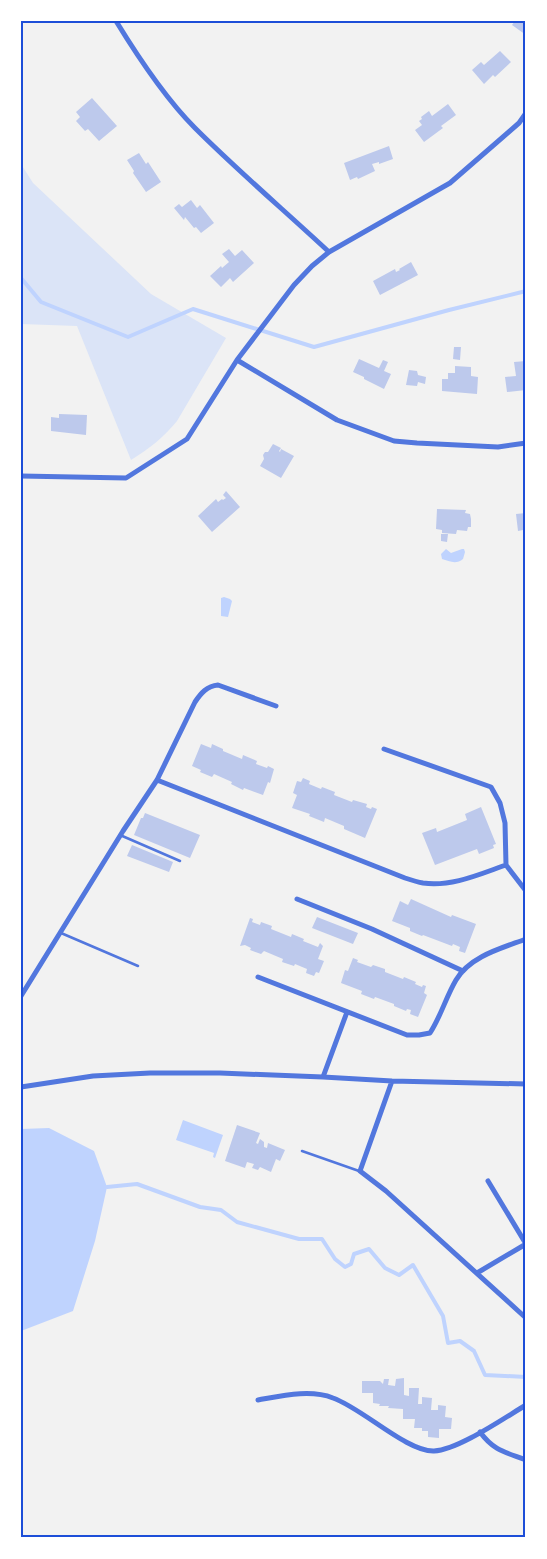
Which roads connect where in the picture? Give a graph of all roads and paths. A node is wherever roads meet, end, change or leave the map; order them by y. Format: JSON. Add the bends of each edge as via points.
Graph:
{"nodes":[{"id":1,"x":116,"y":21,"type":"edge"},
{"id":2,"x":526,"y":113,"type":"edge"},
{"id":3,"x":330,"y":252,"type":"junction"},
{"id":4,"x":236,"y":360,"type":"junction"},
{"id":5,"x":526,"y":444,"type":"edge"},
{"id":6,"x":21,"y":476,"type":"edge"},
{"id":7,"x":276,"y":706,"type":"dead end"},
{"id":8,"x":384,"y":749,"type":"dead end"},
{"id":9,"x":157,"y":780,"type":"junction"},
{"id":10,"x":120,"y":836,"type":"junction"},
{"id":11,"x":180,"y":861,"type":"dead end"},
{"id":12,"x":506,"y":865,"type":"junction"},
{"id":13,"x":526,"y":891,"type":"edge"},
{"id":14,"x":297,"y":899,"type":"dead end"},
{"id":15,"x":60,"y":933,"type":"junction"},
{"id":16,"x":526,"y":939,"type":"edge"},
{"id":17,"x":138,"y":966,"type":"dead end"},
{"id":18,"x":463,"y":971,"type":"junction"},
{"id":19,"x":258,"y":977,"type":"dead end"},
{"id":20,"x":21,"y":996,"type":"edge"},
{"id":21,"x":347,"y":1012,"type":"junction"},
{"id":22,"x":323,"y":1077,"type":"junction"},
{"id":23,"x":392,"y":1082,"type":"junction"},
{"id":24,"x":526,"y":1084,"type":"edge"},
{"id":25,"x":21,"y":1087,"type":"edge"},
{"id":26,"x":302,"y":1150,"type":"dead end"},
{"id":27,"x":360,"y":1171,"type":"junction"},
{"id":28,"x":488,"y":1181,"type":"dead end"},
{"id":29,"x":526,"y":1244,"type":"edge"},
{"id":30,"x":477,"y":1273,"type":"junction"},
{"id":31,"x":526,"y":1318,"type":"edge"},
{"id":32,"x":258,"y":1400,"type":"dead end"},
{"id":33,"x":526,"y":1405,"type":"edge"},
{"id":34,"x":480,"y":1432,"type":"junction"},
{"id":35,"x":526,"y":1460,"type":"edge"}],
"edges":[{"from":1,"to":3,"type":"street","via":[[174,104],[195,127]]},
{"from":2,"to":3,"type":"street","via":[[519,124],[450,184]]},
{"from":3,"to":4,"type":"street","via":[[294,285]]},
{"from":4,"to":5,"type":"street","via":[[337,420],[394,441],[498,447]]},
{"from":4,"to":6,"type":"street","via":[[186,439],[126,478]]},
{"from":7,"to":9,"type":"street","via":[[218,685],[211,686],[195,702]]},
{"from":8,"to":12,"type":"street","via":[[491,787],[500,803],[505,823]]},
{"from":9,"to":10,"type":"street"},
{"from":9,"to":12,"type":"street","via":[[422,883],[462,880]]},
{"from":10,"to":11,"type":"lane"},
{"from":10,"to":15,"type":"street"},
{"from":12,"to":13,"type":"street"},
{"from":14,"to":18,"type":"street","via":[[372,928]]},
{"from":15,"to":17,"type":"lane"},
{"from":15,"to":20,"type":"street"},
{"from":16,"to":18,"type":"street","via":[[489,953]]},
{"from":18,"to":21,"type":"street","via":[[430,1033],[407,1035]]},
{"from":19,"to":21,"type":"street"},
{"from":21,"to":22,"type":"street"},
{"from":22,"to":23,"type":"street"},
{"from":22,"to":25,"type":"street","via":[[150,1073],[93,1076]]},
{"from":23,"to":24,"type":"street"},
{"from":23,"to":27,"type":"street"},
{"from":26,"to":27,"type":"lane"},
{"from":27,"to":30,"type":"street"},
{"from":28,"to":29,"type":"street"},
{"from":29,"to":30,"type":"street"},
{"from":30,"to":31,"type":"street"},
{"from":32,"to":34,"type":"street","via":[[311,1394],[333,1397],[424,1450],[445,1449]]},
{"from":33,"to":34,"type":"street"},
{"from":34,"to":35,"type":"street","via":[[491,1446]]}]}
